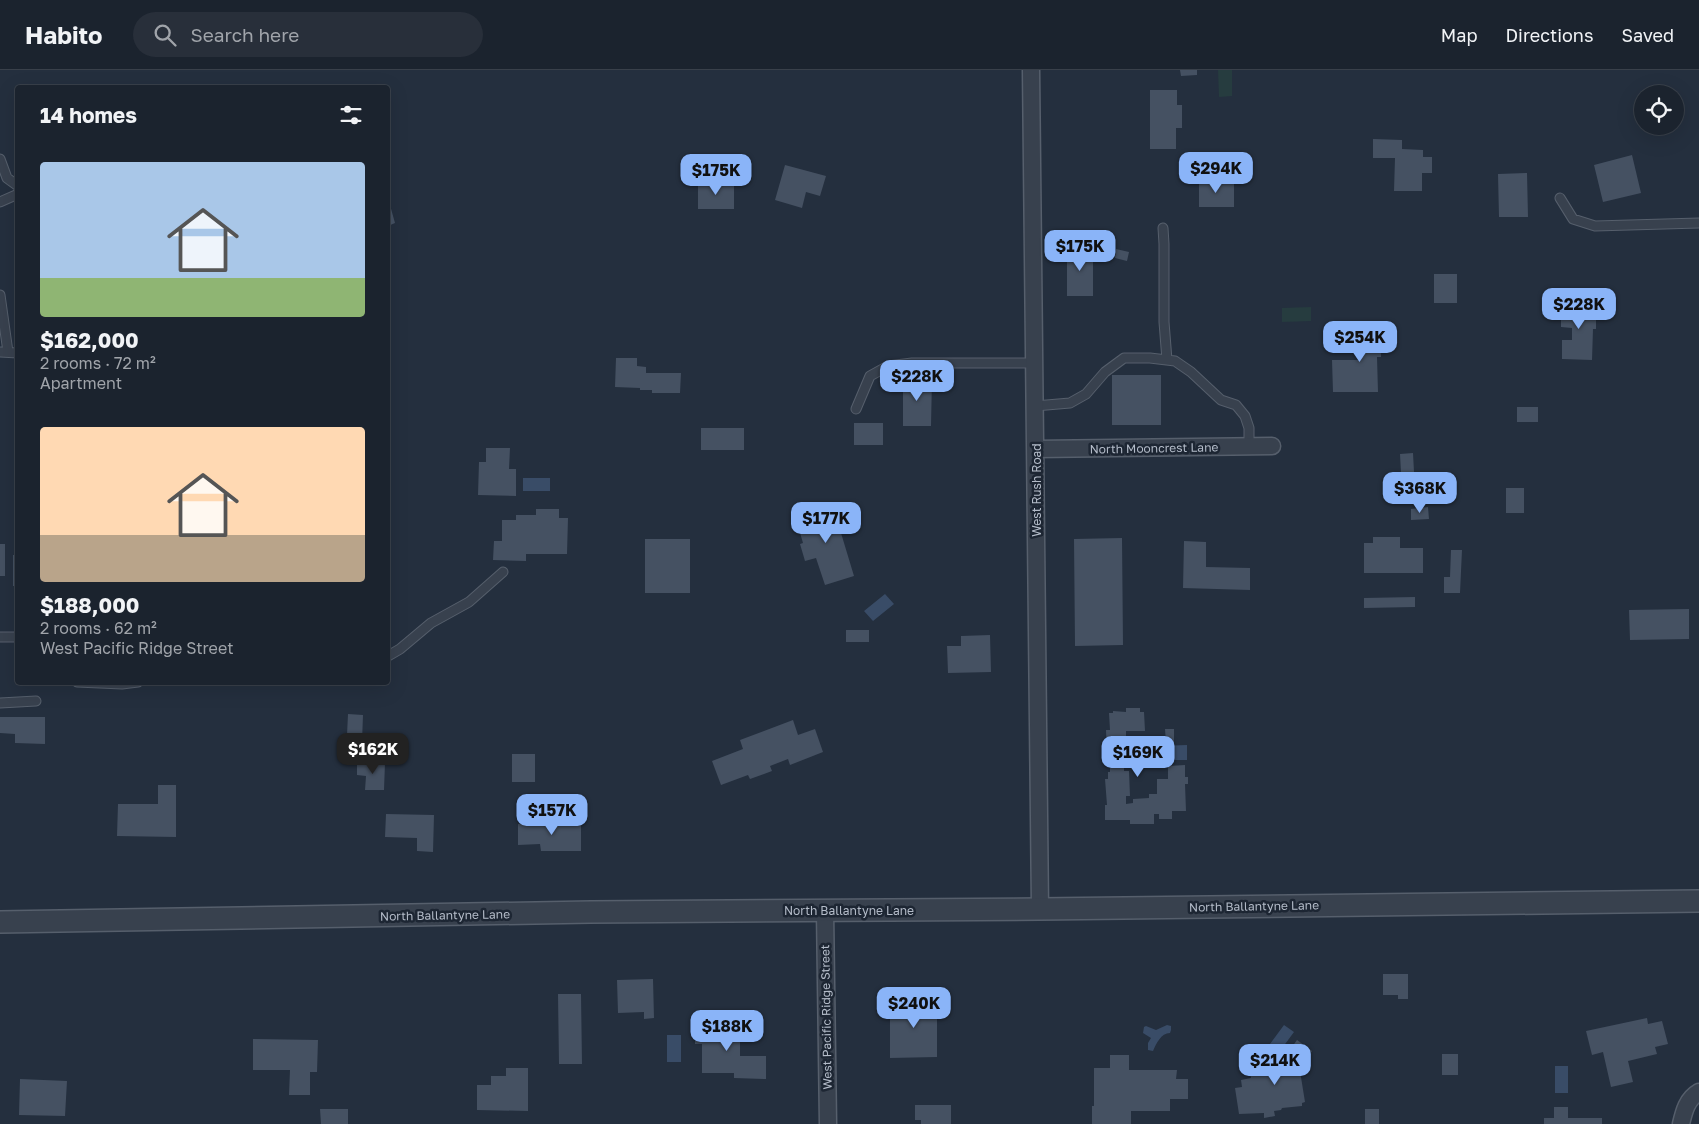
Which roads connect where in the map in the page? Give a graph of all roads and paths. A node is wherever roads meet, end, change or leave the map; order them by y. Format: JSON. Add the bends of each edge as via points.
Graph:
{"nodes":[{"id":1,"x":1031,"y":70,"type":"edge"},
{"id":2,"x":0,"y":159,"type":"edge"},
{"id":3,"x":15,"y":184,"type":"edge"},
{"id":4,"x":15,"y":195,"type":"edge"},
{"id":5,"x":1560,"y":198,"type":"dead end"},
{"id":6,"x":0,"y":202,"type":"edge"},
{"id":7,"x":1699,"y":223,"type":"edge"},
{"id":8,"x":1163,"y":228,"type":"dead end"},
{"id":9,"x":0,"y":295,"type":"edge"},
{"id":10,"x":4,"y":352,"type":"edge"},
{"id":11,"x":1167,"y":360,"type":"junction"},
{"id":12,"x":1034,"y":362,"type":"junction"},
{"id":13,"x":1035,"y":406,"type":"junction"},
{"id":14,"x":856,"y":409,"type":"dead end"},
{"id":15,"x":1272,"y":446,"type":"dead end"},
{"id":16,"x":1249,"y":447,"type":"junction"},
{"id":17,"x":1036,"y":449,"type":"junction"},
{"id":18,"x":503,"y":572,"type":"dead end"},
{"id":19,"x":0,"y":637,"type":"edge"},
{"id":20,"x":15,"y":637,"type":"edge"},
{"id":21,"x":390,"y":655,"type":"edge"},
{"id":22,"x":36,"y":701,"type":"dead end"},
{"id":23,"x":0,"y":702,"type":"edge"},
{"id":24,"x":1699,"y":901,"type":"edge"},
{"id":25,"x":1040,"y":909,"type":"junction"},
{"id":26,"x":825,"y":911,"type":"junction"},
{"id":27,"x":0,"y":922,"type":"edge"},
{"id":28,"x":1699,"y":1092,"type":"edge"},
{"id":29,"x":828,"y":1124,"type":"edge"},
{"id":30,"x":1681,"y":1124,"type":"edge"}],
"edges":[{"from":1,"to":12,"type":"street","name":"West Rush Road"},
{"from":2,"to":3,"type":"lane","via":[[7,178]]},
{"from":4,"to":6,"type":"lane"},
{"from":5,"to":7,"type":"lane","via":[[1573,219],[1595,226]]},
{"from":8,"to":11,"type":"lane"},
{"from":9,"to":10,"type":"lane"},
{"from":11,"to":13,"type":"lane","via":[[1124,358],[1078,399],[1070,403]]},
{"from":11,"to":16,"type":"lane","via":[[1191,372],[1221,400],[1236,406],[1245,416]]},
{"from":12,"to":13,"type":"street","name":"West Rush Road"},
{"from":12,"to":14,"type":"lane","via":[[888,366],[870,376]]},
{"from":13,"to":17,"type":"street","name":"West Rush Road"},
{"from":15,"to":16,"type":"street","name":"North Mooncrest Lane"},
{"from":16,"to":17,"type":"street","name":"North Mooncrest Lane"},
{"from":17,"to":25,"type":"street","name":"West Rush Road"},
{"from":18,"to":21,"type":"lane","via":[[469,602],[431,623]]},
{"from":19,"to":20,"type":"lane"},
{"from":22,"to":23,"type":"lane"},
{"from":24,"to":25,"type":"street","name":"North Ballantyne Lane"},
{"from":25,"to":26,"type":"street","name":"North Ballantyne Lane"},
{"from":26,"to":27,"type":"street","name":"North Ballantyne Lane"},
{"from":26,"to":29,"type":"street","name":"West Pacific Ridge Street"},
{"from":28,"to":30,"type":"street","via":[[1684,1108]]}]}
